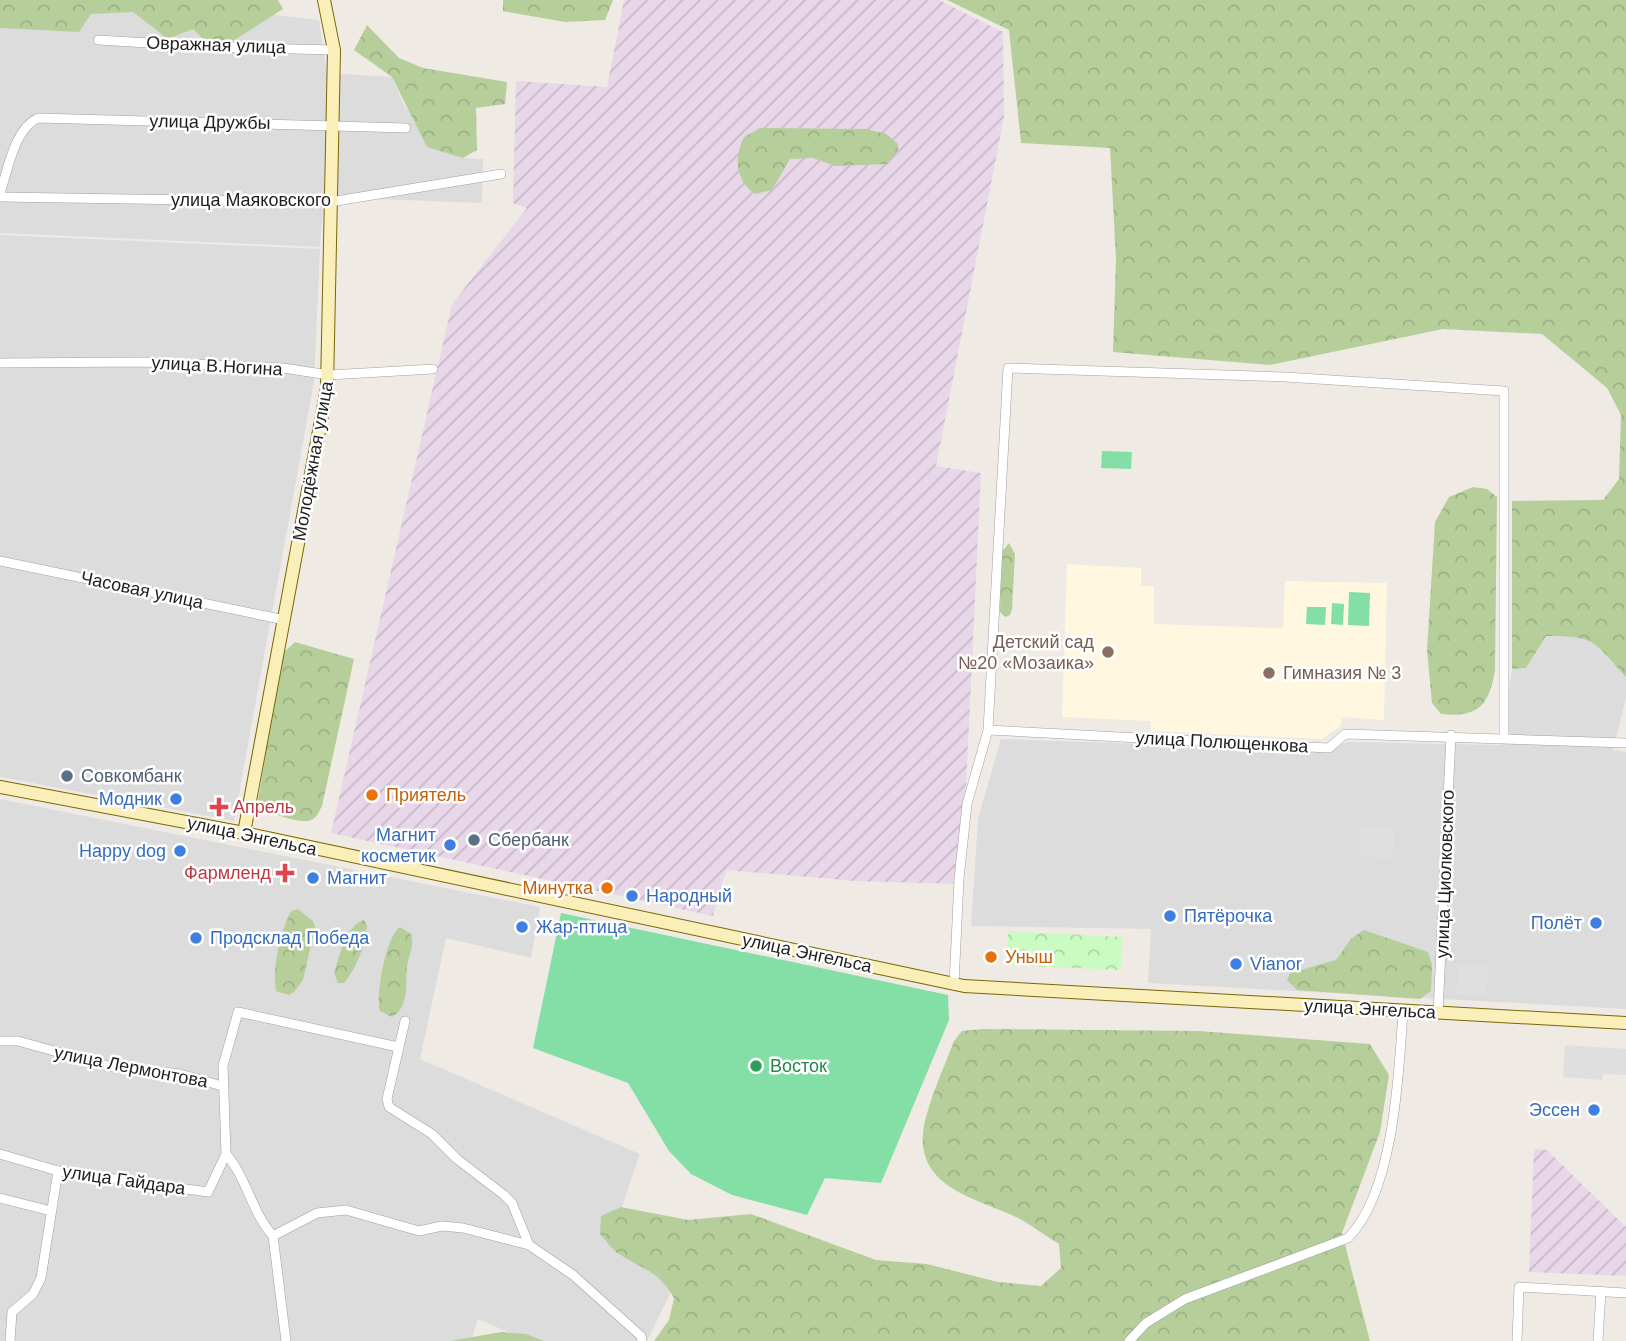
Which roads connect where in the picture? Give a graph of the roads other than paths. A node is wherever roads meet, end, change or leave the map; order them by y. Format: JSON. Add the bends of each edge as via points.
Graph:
{"nodes":[{"id":1,"x":324,"y":0,"type":"edge"},
{"id":2,"x":98,"y":40,"type":"dead end"},
{"id":3,"x":334,"y":50,"type":"junction"},
{"id":4,"x":333,"y":125,"type":"junction"},
{"id":5,"x":406,"y":128,"type":"dead end"},
{"id":6,"x":501,"y":174,"type":"dead end"},
{"id":7,"x":0,"y":195,"type":"edge"},
{"id":8,"x":330,"y":202,"type":"junction"},
{"id":9,"x":0,"y":363,"type":"edge"},
{"id":10,"x":433,"y":369,"type":"dead end"},
{"id":11,"x":328,"y":375,"type":"junction"},
{"id":12,"x":0,"y":561,"type":"edge"},
{"id":13,"x":285,"y":620,"type":"junction"},
{"id":14,"x":988,"y":730,"type":"junction"},
{"id":15,"x":1451,"y":735,"type":"junction"},
{"id":16,"x":1504,"y":738,"type":"junction"},
{"id":17,"x":1626,"y":743,"type":"edge"},
{"id":18,"x":0,"y":787,"type":"edge"},
{"id":19,"x":244,"y":833,"type":"junction"},
{"id":20,"x":954,"y":985,"type":"junction"},
{"id":21,"x":1403,"y":1011,"type":"junction"},
{"id":22,"x":1438,"y":1013,"type":"junction"},
{"id":23,"x":405,"y":1021,"type":"dead end"},
{"id":24,"x":1626,"y":1023,"type":"edge"},
{"id":25,"x":0,"y":1041,"type":"edge"},
{"id":26,"x":398,"y":1047,"type":"junction"},
{"id":27,"x":222,"y":1086,"type":"junction"},
{"id":28,"x":0,"y":1154,"type":"edge"},
{"id":29,"x":226,"y":1154,"type":"junction"},
{"id":30,"x":58,"y":1171,"type":"junction"},
{"id":31,"x":0,"y":1198,"type":"edge"},
{"id":32,"x":51,"y":1211,"type":"junction"},
{"id":33,"x":273,"y":1236,"type":"junction"},
{"id":34,"x":529,"y":1245,"type":"junction"},
{"id":35,"x":1601,"y":1291,"type":"junction"},
{"id":36,"x":1626,"y":1293,"type":"edge"},
{"id":37,"x":10,"y":1341,"type":"edge"},
{"id":38,"x":286,"y":1341,"type":"edge"},
{"id":39,"x":642,"y":1341,"type":"edge"},
{"id":40,"x":1129,"y":1341,"type":"edge"},
{"id":41,"x":1517,"y":1341,"type":"edge"},
{"id":42,"x":1598,"y":1341,"type":"edge"}],
"edges":[{"from":1,"to":3,"type":"main road","name":"Молодёжная улица"},
{"from":2,"to":3,"type":"street","name":"Овражная улица"},
{"from":3,"to":4,"type":"main road","name":"Молодёжная улица"},
{"from":4,"to":5,"type":"street","name":"улица Дружбы"},
{"from":4,"to":7,"type":"street","name":"улица Дружбы","via":[[38,118],[21,134]]},
{"from":4,"to":8,"type":"main road","name":"Молодёжная улица"},
{"from":6,"to":8,"type":"street","name":"улица Маяковского"},
{"from":7,"to":8,"type":"street","name":"улица Маяковского"},
{"from":8,"to":11,"type":"main road","name":"Молодёжная улица"},
{"from":9,"to":11,"type":"street","name":"улица В.Ногина","via":[[162,363],[283,368]]},
{"from":10,"to":11,"type":"street","name":"улица В.Ногина"},
{"from":11,"to":13,"type":"main road","name":"Молодёжная улица"},
{"from":12,"to":13,"type":"street","name":"Часовая улица"},
{"from":13,"to":19,"type":"main road","name":"Молодёжная улица"},
{"from":14,"to":15,"type":"street","name":"улица Полющенкова","via":[[1329,748],[1345,734]]},
{"from":14,"to":16,"type":"street","via":[[1008,368],[1285,377],[1504,391]]},
{"from":14,"to":20,"type":"street","via":[[967,804]]},
{"from":15,"to":16,"type":"street","name":"улица Полющенкова"},
{"from":15,"to":22,"type":"street","name":"улица Циолковского"},
{"from":16,"to":17,"type":"street","name":"улица Полющенкова"},
{"from":18,"to":19,"type":"main road","name":"улица Энгельса"},
{"from":19,"to":20,"type":"main road","name":"улица Энгельса"},
{"from":20,"to":21,"type":"main road","name":"улица Энгельса"},
{"from":21,"to":22,"type":"main road","name":"улица Энгельса"},
{"from":21,"to":40,"type":"street","via":[[1398,1100],[1381,1172],[1353,1233],[1185,1299],[1146,1323]]},
{"from":22,"to":24,"type":"main road","name":"улица Энгельса"},
{"from":23,"to":26,"type":"street"},
{"from":25,"to":27,"type":"street","name":"улица Лермонтова","via":[[18,1041],[108,1066],[180,1074]]},
{"from":26,"to":27,"type":"street","name":"улица Гайдара","via":[[238,1012]]},
{"from":26,"to":34,"type":"street","via":[[389,1107],[432,1135],[504,1195],[512,1203]]},
{"from":27,"to":29,"type":"street","name":"улица Гайдара"},
{"from":28,"to":30,"type":"street","name":"улица Гайдара"},
{"from":29,"to":30,"type":"street","name":"улица Гайдара","via":[[208,1192]]},
{"from":29,"to":33,"type":"street","name":"улица Гайдара","via":[[236,1165],[256,1214]]},
{"from":30,"to":32,"type":"street"},
{"from":31,"to":32,"type":"street"},
{"from":32,"to":37,"type":"street","via":[[41,1278],[33,1294],[12,1312]]},
{"from":33,"to":34,"type":"street","via":[[317,1213],[346,1210],[419,1231],[452,1227]]},
{"from":33,"to":38,"type":"street","name":"улица Гайдара"},
{"from":34,"to":39,"type":"street","via":[[573,1275]]},
{"from":35,"to":36,"type":"street"},
{"from":35,"to":41,"type":"street","via":[[1520,1287]]},
{"from":35,"to":42,"type":"street"}]}
